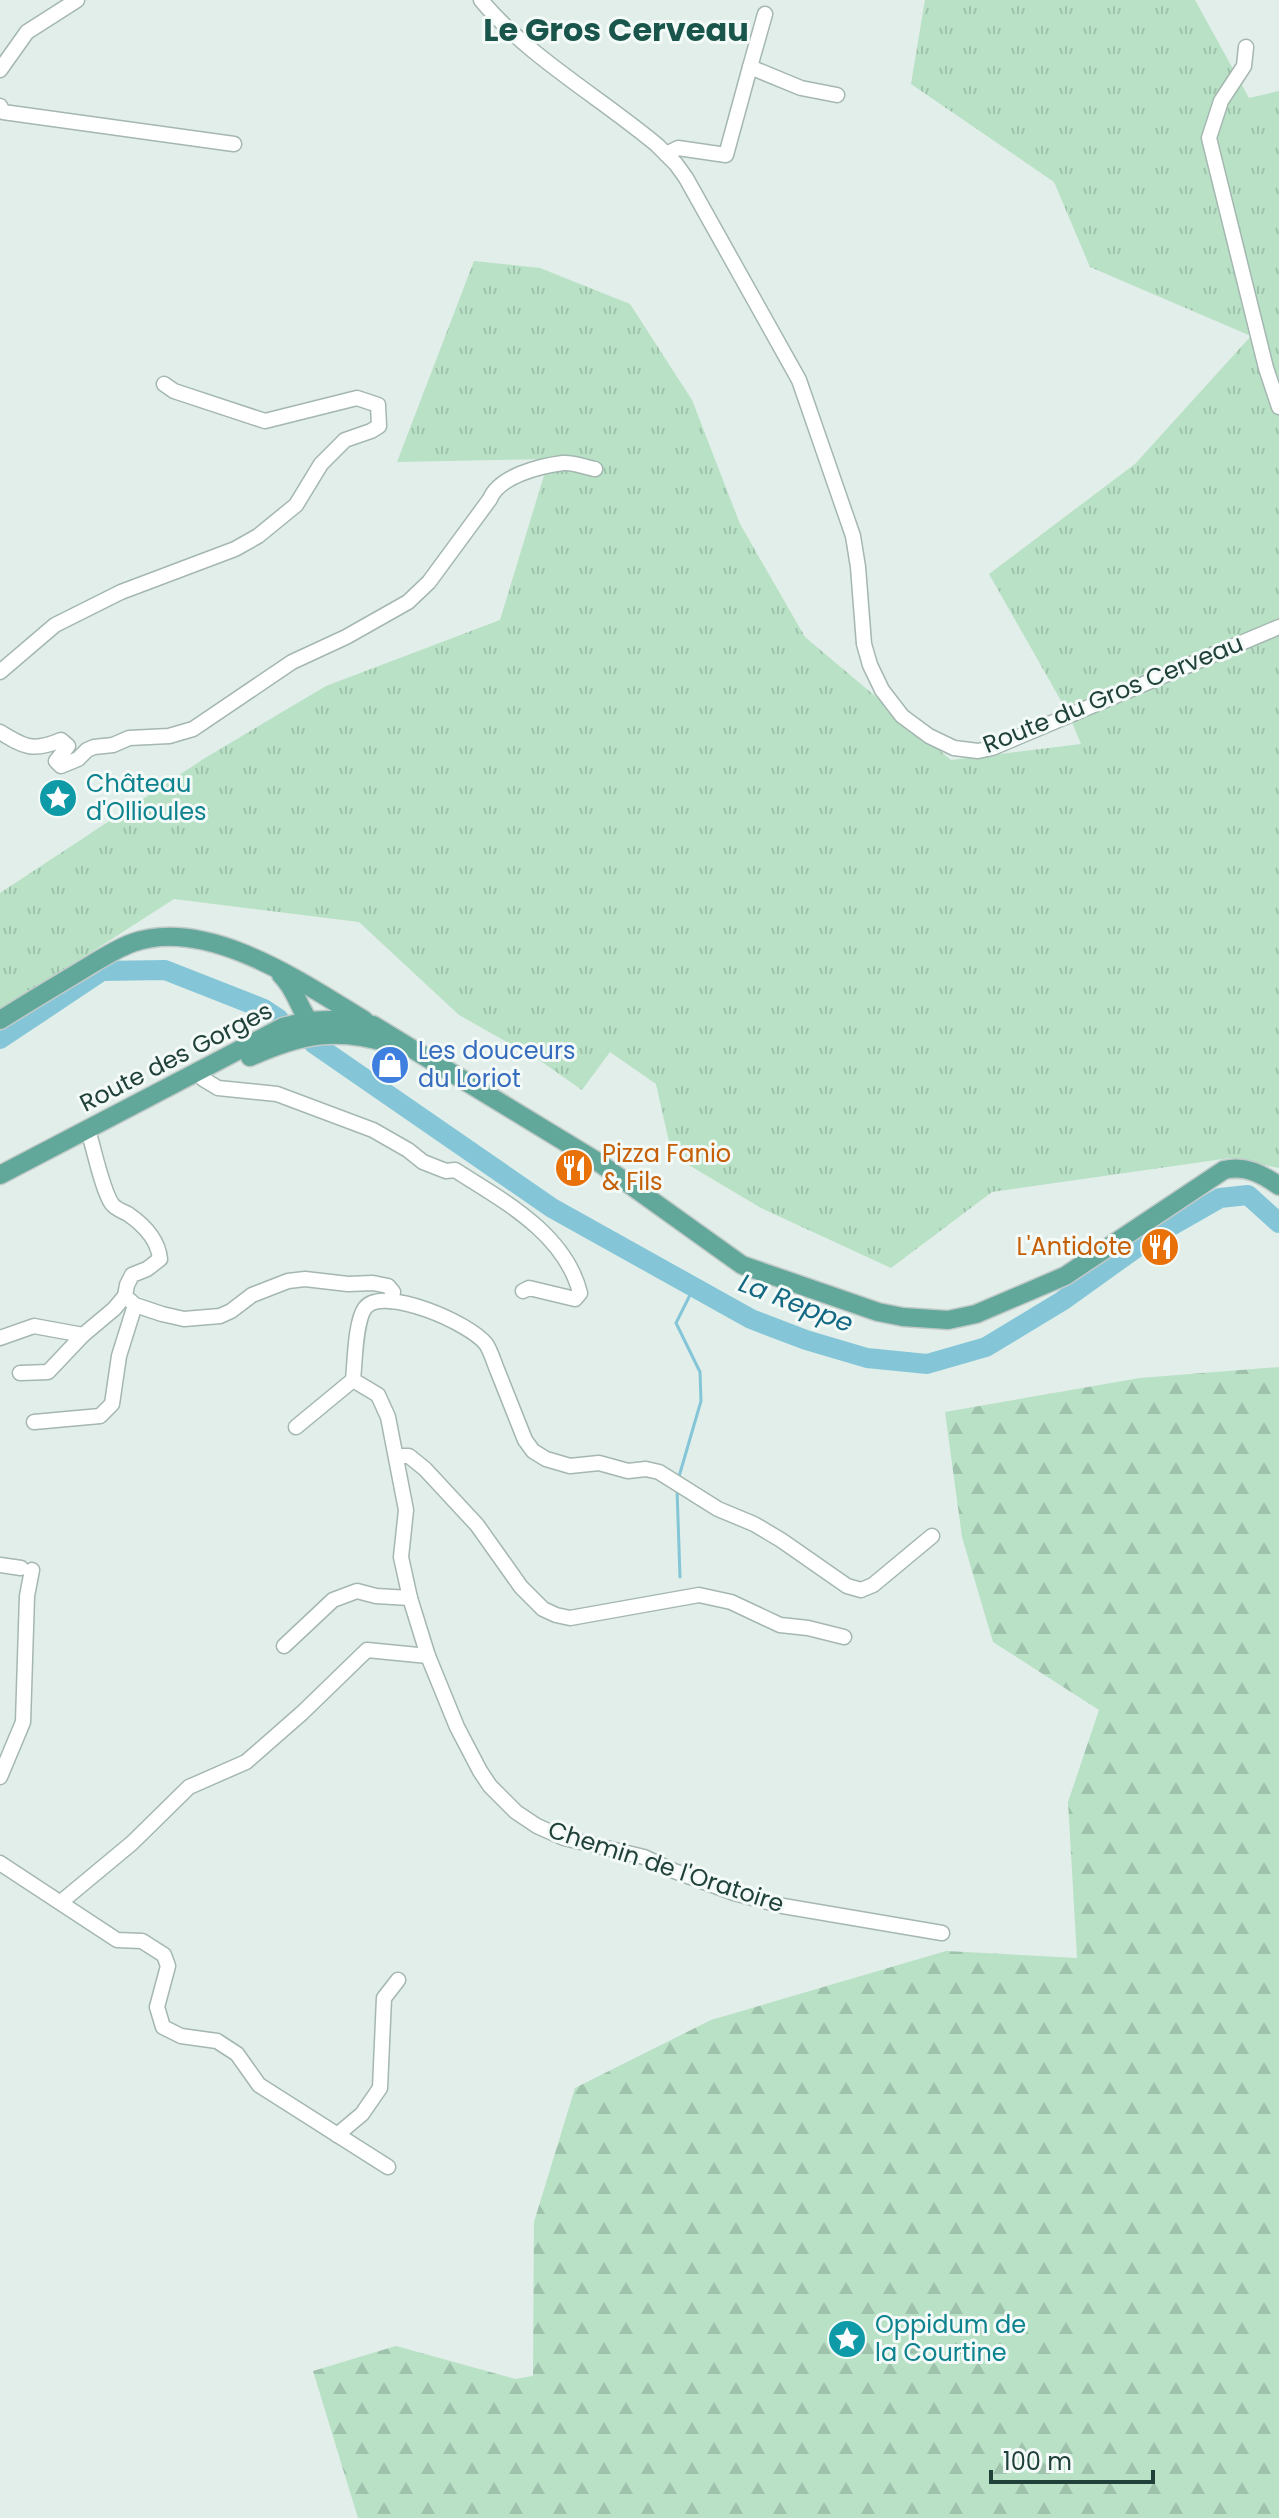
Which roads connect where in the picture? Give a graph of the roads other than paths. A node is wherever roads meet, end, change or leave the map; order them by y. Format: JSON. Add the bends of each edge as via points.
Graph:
{"nodes":[{"id":1,"x":77,"y":0,"type":"edge"},
{"id":2,"x":481,"y":0,"type":"edge"},
{"id":3,"x":765,"y":14,"type":"dead end"},
{"id":4,"x":1246,"y":47,"type":"dead end"},
{"id":5,"x":750,"y":67,"type":"junction"},
{"id":6,"x":0,"y":70,"type":"edge"},
{"id":7,"x":837,"y":95,"type":"dead end"},
{"id":8,"x":0,"y":106,"type":"edge"},
{"id":9,"x":234,"y":144,"type":"dead end"},
{"id":10,"x":666,"y":154,"type":"junction"},
{"id":11,"x":164,"y":384,"type":"dead end"},
{"id":12,"x":1279,"y":407,"type":"edge"},
{"id":13,"x":595,"y":469,"type":"dead end"},
{"id":14,"x":1279,"y":627,"type":"edge"},
{"id":15,"x":0,"y":672,"type":"edge"},
{"id":16,"x":0,"y":732,"type":"edge"},
{"id":17,"x":307,"y":995,"type":"junction"},
{"id":18,"x":0,"y":1020,"type":"edge"},
{"id":19,"x":313,"y":1025,"type":"junction"},
{"id":20,"x":373,"y":1025,"type":"junction"},
{"id":21,"x":283,"y":1027,"type":"junction"},
{"id":22,"x":423,"y":1057,"type":"junction"},
{"id":23,"x":203,"y":1079,"type":"junction"},
{"id":24,"x":90,"y":1137,"type":"junction"},
{"id":25,"x":0,"y":1177,"type":"edge"},
{"id":26,"x":1279,"y":1186,"type":"edge"},
{"id":27,"x":523,"y":1291,"type":"dead end"},
{"id":28,"x":130,"y":1300,"type":"junction"},
{"id":29,"x":391,"y":1301,"type":"junction"},
{"id":30,"x":83,"y":1335,"type":"junction"},
{"id":31,"x":0,"y":1338,"type":"edge"},
{"id":32,"x":20,"y":1373,"type":"dead end"},
{"id":33,"x":353,"y":1380,"type":"junction"},
{"id":34,"x":34,"y":1422,"type":"dead end"},
{"id":35,"x":296,"y":1427,"type":"dead end"},
{"id":36,"x":396,"y":1456,"type":"junction"},
{"id":37,"x":932,"y":1536,"type":"dead end"},
{"id":38,"x":0,"y":1565,"type":"edge"},
{"id":39,"x":410,"y":1598,"type":"junction"},
{"id":40,"x":844,"y":1637,"type":"dead end"},
{"id":41,"x":284,"y":1646,"type":"dead end"},
{"id":42,"x":428,"y":1656,"type":"junction"},
{"id":43,"x":0,"y":1777,"type":"edge"},
{"id":44,"x":0,"y":1863,"type":"edge"},
{"id":45,"x":61,"y":1902,"type":"junction"},
{"id":46,"x":942,"y":1933,"type":"dead end"},
{"id":47,"x":398,"y":1980,"type":"dead end"},
{"id":48,"x":337,"y":2135,"type":"junction"},
{"id":49,"x":388,"y":2167,"type":"dead end"}],
"edges":[{"from":1,"to":6,"type":"street","via":[[27,32]]},
{"from":2,"to":10,"type":"street","name":"Route du Gros Cerveau","via":[[496,19]]},
{"from":3,"to":5,"type":"street"},
{"from":4,"to":12,"type":"street","via":[[1244,66],[1221,101],[1209,138]]},
{"from":5,"to":7,"type":"street","via":[[801,88]]},
{"from":5,"to":10,"type":"street","via":[[726,155],[678,148]]},
{"from":8,"to":9,"type":"street","via":[[3,112]]},
{"from":10,"to":14,"type":"street","name":"Route du Gros Cerveau","via":[[686,178],[799,380],[853,536],[870,665],[902,716],[954,748],[992,748]]},
{"from":11,"to":15,"type":"street","via":[[265,421],[357,398],[378,405],[379,426],[345,440],[321,464],[296,505],[258,536],[55,625]]},
{"from":13,"to":16,"type":"street","via":[[564,463],[513,476],[493,491],[460,543],[408,602],[292,662],[193,729],[94,747],[61,766],[56,761],[68,746],[61,740],[24,747]]},
{"from":17,"to":18,"type":"main road","via":[[273,968],[209,942],[154,937],[116,950]]},
{"from":17,"to":19,"type":"main road","via":[[315,1008]]},
{"from":17,"to":20,"type":"main road"},
{"from":17,"to":21,"type":"main road"},
{"from":19,"to":20,"type":"main road","name":"Route des Gorges"},
{"from":19,"to":21,"type":"main road","name":"Route des Gorges"},
{"from":19,"to":22,"type":"main road","name":"Route des Gorges"},
{"from":19,"to":23,"type":"main road","name":"Route des Gorges","via":[[245,1053]]},
{"from":20,"to":22,"type":"main road","name":"Route des Gorges"},
{"from":21,"to":25,"type":"main road","name":"Route des Gorges"},
{"from":22,"to":26,"type":"main road","name":"Route des Gorges","via":[[620,1176],[742,1265],[855,1306],[903,1317],[962,1318],[1065,1276],[1224,1170],[1246,1169]]},
{"from":23,"to":24,"type":"main road","name":"Route des Gorges"},
{"from":23,"to":27,"type":"street","via":[[218,1088],[277,1094],[373,1130],[423,1162],[455,1170],[529,1217],[566,1263],[580,1293],[575,1299]]},
{"from":24,"to":25,"type":"main road","name":"Route des Gorges"},
{"from":24,"to":28,"type":"street","via":[[113,1205],[152,1235],[159,1248],[160,1259],[132,1275],[127,1285]]},
{"from":28,"to":29,"type":"street","via":[[175,1318],[220,1316],[252,1295],[305,1279],[388,1286]]},
{"from":28,"to":30,"type":"street"},
{"from":28,"to":34,"type":"street","via":[[112,1404],[100,1416]]},
{"from":29,"to":33,"type":"street","via":[[366,1306],[360,1317]]},
{"from":29,"to":37,"type":"street","via":[[435,1311],[469,1328],[486,1344],[525,1440],[546,1459],[570,1466],[599,1463],[659,1472],[861,1590]]},
{"from":30,"to":31,"type":"street","via":[[34,1326]]},
{"from":30,"to":32,"type":"street","via":[[48,1372]]},
{"from":33,"to":35,"type":"street"},
{"from":33,"to":36,"type":"street","name":"Chemin de l'Oratoire","via":[[378,1395]]},
{"from":36,"to":39,"type":"street","name":"Chemin de l'Oratoire","via":[[406,1510],[401,1557]]},
{"from":36,"to":40,"type":"street","via":[[409,1456],[425,1469],[477,1525],[521,1587],[556,1615],[570,1618],[699,1595],[731,1602],[780,1625]]},
{"from":38,"to":43,"type":"street","via":[[26,1569],[27,1596],[23,1722]]},
{"from":39,"to":41,"type":"street","via":[[357,1591],[333,1600]]},
{"from":39,"to":42,"type":"street","name":"Chemin de l'Oratoire"},
{"from":42,"to":45,"type":"street","via":[[367,1650],[246,1762],[189,1787]]},
{"from":42,"to":46,"type":"street","name":"Chemin de l'Oratoire","via":[[457,1727],[490,1786],[537,1826],[783,1906]]},
{"from":44,"to":45,"type":"street"},
{"from":45,"to":48,"type":"street","via":[[117,1940],[142,1941],[164,1955],[168,1966],[157,2007],[163,2027],[181,2036],[217,2041],[237,2054],[259,2085]]},
{"from":47,"to":48,"type":"street","via":[[384,1998],[380,2088],[362,2114]]},
{"from":48,"to":49,"type":"street"}]}
